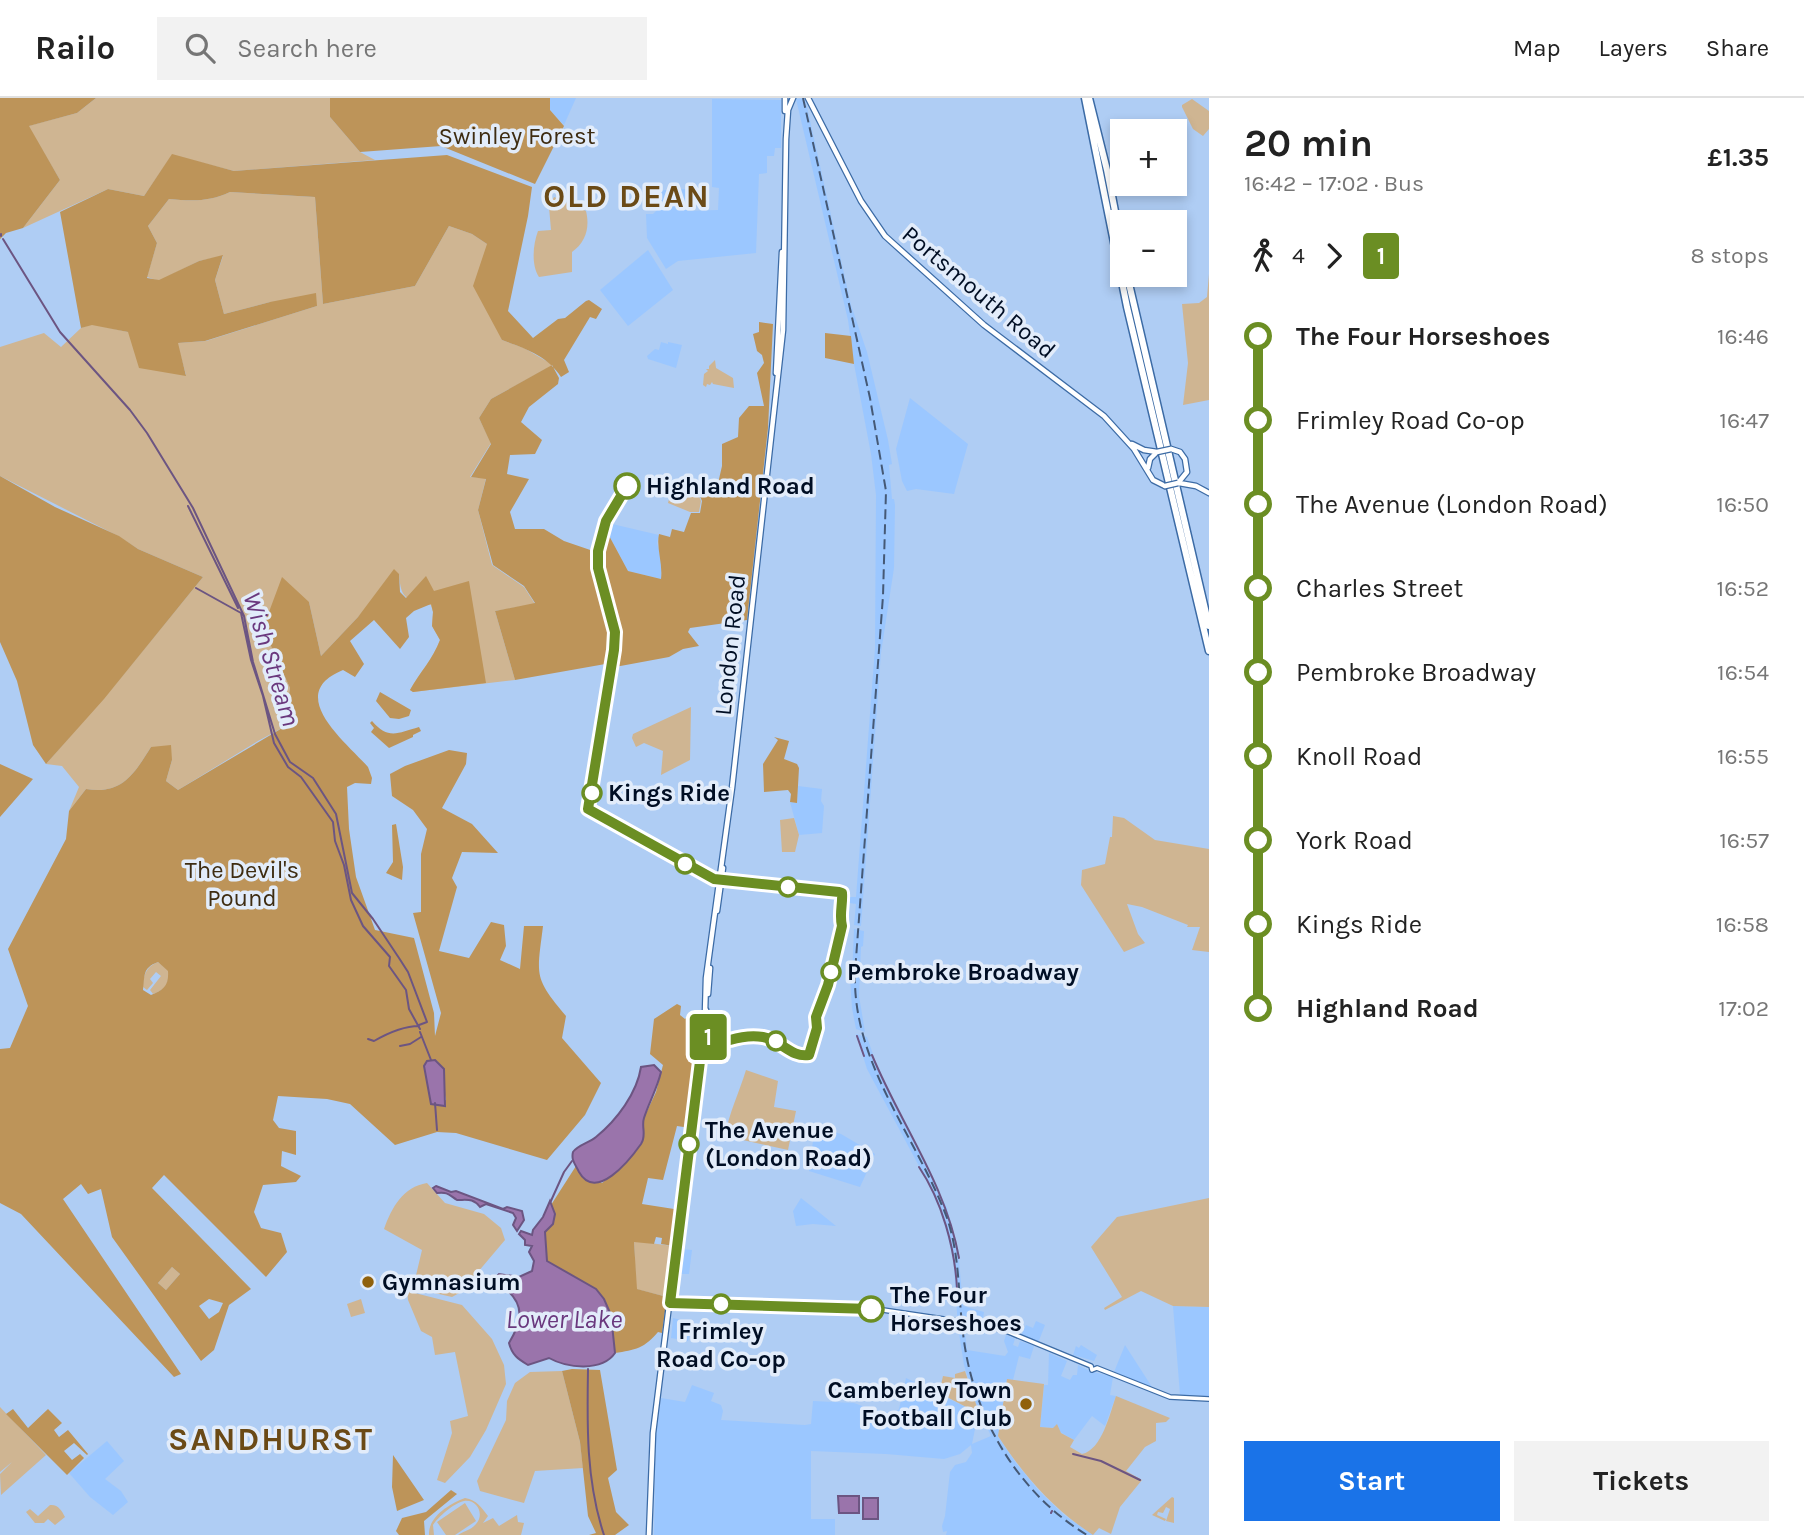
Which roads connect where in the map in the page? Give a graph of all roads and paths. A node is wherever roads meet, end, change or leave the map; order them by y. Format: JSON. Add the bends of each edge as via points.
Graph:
{"nodes":[{"id":1,"x":785,"y":98,"type":"edge"},
{"id":2,"x":793,"y":98,"type":"edge"},
{"id":3,"x":808,"y":98,"type":"edge"},
{"id":4,"x":1087,"y":98,"type":"edge"},
{"id":5,"x":785,"y":161,"type":"junction"},
{"id":6,"x":785,"y":191,"type":"junction"},
{"id":7,"x":1115,"y":210,"type":"edge"},
{"id":8,"x":785,"y":282,"type":"junction"},
{"id":9,"x":1130,"y":287,"type":"edge"},
{"id":10,"x":780,"y":307,"type":"junction"},
{"id":11,"x":784,"y":314,"type":"junction"},
{"id":12,"x":771,"y":436,"type":"junction"},
{"id":13,"x":1126,"y":439,"type":"junction"},
{"id":14,"x":1156,"y":452,"type":"junction"},
{"id":15,"x":1149,"y":472,"type":"junction"},
{"id":16,"x":1187,"y":472,"type":"junction"},
{"id":17,"x":1178,"y":483,"type":"junction"},
{"id":18,"x":1196,"y":486,"type":"junction"},
{"id":19,"x":1209,"y":494,"type":"edge"},
{"id":20,"x":1209,"y":626,"type":"edge"},
{"id":21,"x":1209,"y":651,"type":"edge"},
{"id":22,"x":670,"y":1303,"type":"junction"},
{"id":23,"x":1209,"y":1399,"type":"edge"},
{"id":24,"x":651,"y":1535,"type":"edge"}],
"edges":[{"from":1,"to":5,"type":"main road"},
{"from":2,"to":5,"type":"main road"},
{"from":3,"to":13,"type":"main road","name":"Portsmouth Road","via":[[861,201],[885,236],[955,301],[1098,411]]},
{"from":4,"to":7,"type":"highway"},
{"from":4,"to":21,"type":"highway","via":[[1127,307]]},
{"from":5,"to":6,"type":"main road"},
{"from":6,"to":8,"type":"main road","name":"London Road"},
{"from":6,"to":10,"type":"main road","name":"London Road"},
{"from":8,"to":10,"type":"main road"},
{"from":8,"to":11,"type":"main road","name":"London Road"},
{"from":9,"to":20,"type":"highway"},
{"from":10,"to":11,"type":"main road"},
{"from":10,"to":12,"type":"main road","name":"London Road"},
{"from":11,"to":12,"type":"main road","name":"London Road"},
{"from":12,"to":22,"type":"main road","name":"London Road"},
{"from":13,"to":14,"type":"main road","name":"Portsmouth Road"},
{"from":13,"to":15,"type":"main road","name":"Portsmouth Road"},
{"from":14,"to":15,"type":"main road","via":[[1149,461]]},
{"from":14,"to":16,"type":"main road","bridge":true,"via":[[1178,451]]},
{"from":15,"to":17,"type":"main road","bridge":true,"via":[[1165,486]]},
{"from":16,"to":17,"type":"main road"},
{"from":16,"to":18,"type":"main road"},
{"from":17,"to":18,"type":"main road"},
{"from":18,"to":19,"type":"main road"},
{"from":22,"to":23,"type":"main road","bridge":true,"via":[[886,1310],[965,1322],[1006,1331],[1170,1397]]},
{"from":22,"to":24,"type":"main road","name":"London Road","via":[[652,1439]]}]}
